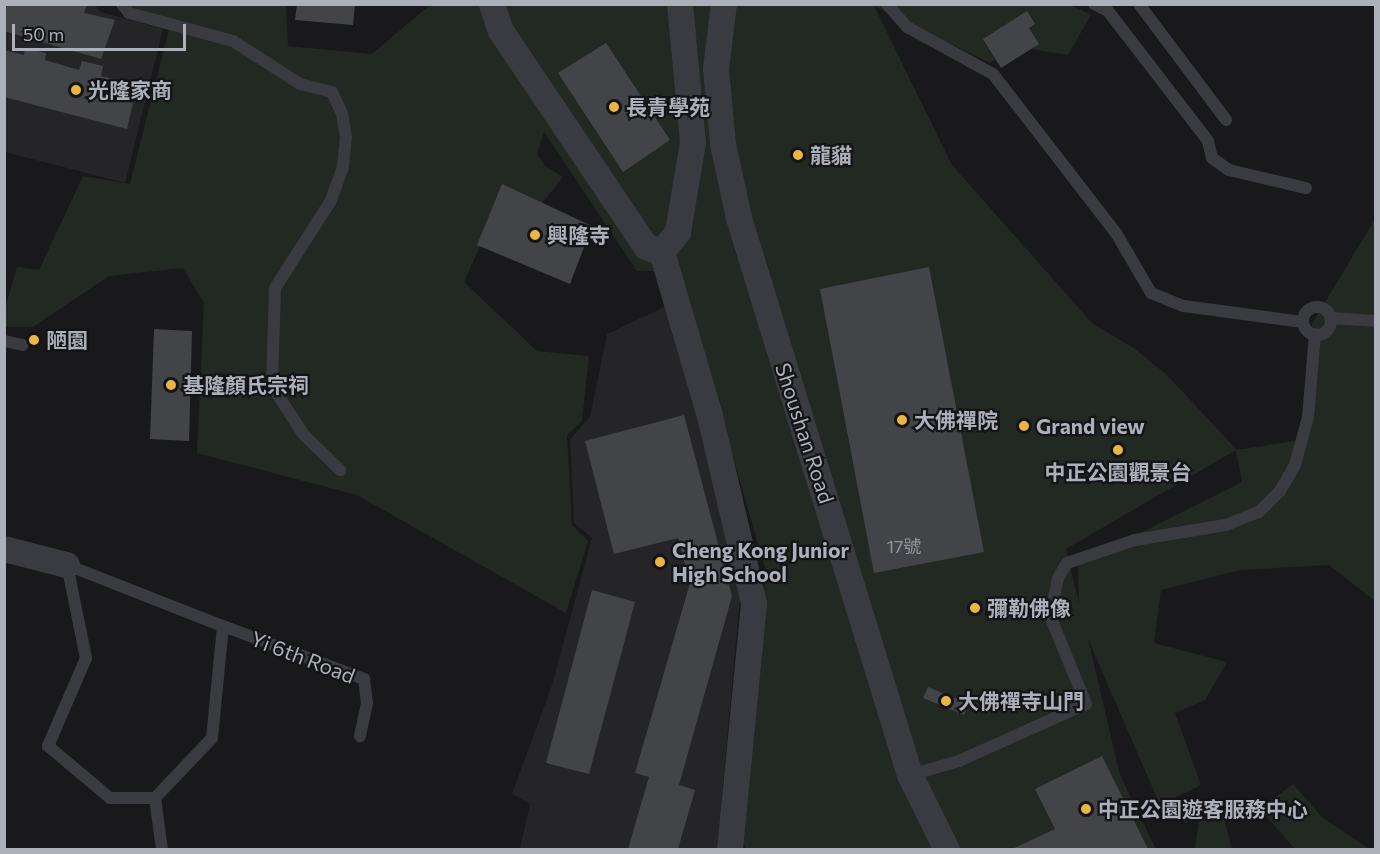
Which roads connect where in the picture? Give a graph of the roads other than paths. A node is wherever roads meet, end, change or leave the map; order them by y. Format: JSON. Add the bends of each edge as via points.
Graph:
{"nodes":[{"id":1,"x":122,"y":4,"type":"edge"},
{"id":2,"x":492,"y":4,"type":"edge"},
{"id":3,"x":681,"y":4,"type":"edge"},
{"id":4,"x":724,"y":4,"type":"edge"},
{"id":5,"x":887,"y":4,"type":"edge"},
{"id":6,"x":1094,"y":4,"type":"edge"},
{"id":7,"x":1138,"y":4,"type":"edge"},
{"id":8,"x":1226,"y":120,"type":"dead end"},
{"id":9,"x":1306,"y":188,"type":"dead end"},
{"id":10,"x":662,"y":252,"type":"junction"},
{"id":11,"x":1331,"y":318,"type":"junction"},
{"id":12,"x":1376,"y":321,"type":"edge"},
{"id":13,"x":1304,"y":322,"type":"junction"},
{"id":14,"x":1315,"y":334,"type":"junction"},
{"id":15,"x":4,"y":341,"type":"edge"},
{"id":16,"x":23,"y":345,"type":"dead end"},
{"id":17,"x":340,"y":470,"type":"dead end"},
{"id":18,"x":4,"y":549,"type":"edge"},
{"id":19,"x":68,"y":565,"type":"junction"},
{"id":20,"x":223,"y":626,"type":"junction"},
{"id":21,"x":360,"y":736,"type":"dead end"},
{"id":22,"x":910,"y":775,"type":"junction"},
{"id":23,"x":155,"y":798,"type":"junction"},
{"id":24,"x":162,"y":849,"type":"edge"},
{"id":25,"x":730,"y":849,"type":"edge"},
{"id":26,"x":947,"y":849,"type":"edge"}],
"edges":[{"from":1,"to":17,"type":"lane","via":[[129,13],[233,41],[300,84],[332,92],[342,113],[344,157],[330,202],[275,288],[272,386],[303,434]]},
{"from":2,"to":10,"type":"street","via":[[501,31],[646,247]]},
{"from":3,"to":4,"type":"street","via":[[703,13]]},
{"from":3,"to":10,"type":"street","via":[[693,142],[678,232]]},
{"from":4,"to":22,"type":"street","name":"Shoushan Road","via":[[716,69],[723,144],[737,209]]},
{"from":5,"to":13,"type":"lane","via":[[907,27],[993,74],[1116,233],[1151,293],[1184,306]]},
{"from":6,"to":9,"type":"lane","via":[[1108,11],[1208,141],[1212,158],[1229,170]]},
{"from":7,"to":8,"type":"lane"},
{"from":10,"to":25,"type":"street","via":[[710,416],[754,604]]},
{"from":11,"to":12,"type":"lane"},
{"from":11,"to":13,"type":"lane","via":[[1325,309],[1312,308]]},
{"from":11,"to":14,"type":"lane","via":[[1327,330]]},
{"from":13,"to":14,"type":"lane"},
{"from":14,"to":22,"type":"lane","via":[[1308,417],[1295,465],[1280,491],[1259,512],[1226,525],[1135,540],[1067,563],[1058,578],[1050,616],[1086,704],[959,761]]},
{"from":15,"to":16,"type":"lane"},
{"from":18,"to":19,"type":"street","name":"Yi 6th Road"},
{"from":19,"to":20,"type":"lane","name":"Yi 6th Road"},
{"from":19,"to":23,"type":"lane","via":[[86,658],[48,746],[110,798]]},
{"from":20,"to":21,"type":"lane","name":"Yi 6th Road","via":[[364,679],[367,703]]},
{"from":20,"to":23,"type":"lane","name":"Yi 6th Road","via":[[212,738]]},
{"from":22,"to":26,"type":"street","name":"Shoushan Road"},
{"from":23,"to":24,"type":"lane"}]}
